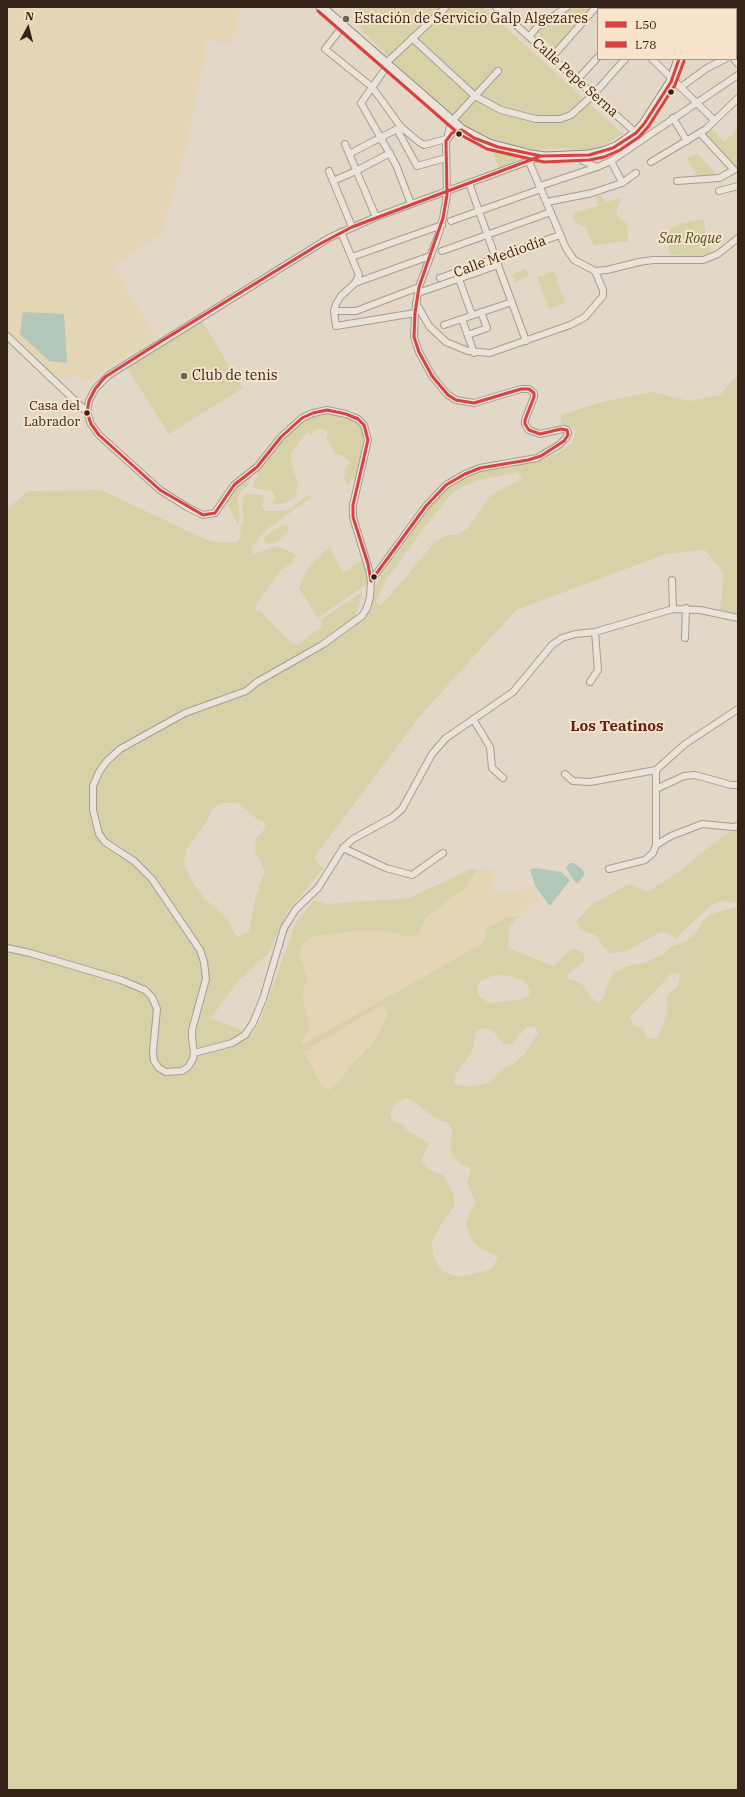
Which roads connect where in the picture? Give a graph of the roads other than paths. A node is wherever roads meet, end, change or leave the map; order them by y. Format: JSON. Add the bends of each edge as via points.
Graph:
{"nodes":[{"id":1,"x":321,"y":7,"type":"edge"},
{"id":2,"x":446,"y":7,"type":"edge"},
{"id":3,"x":496,"y":7,"type":"edge"},
{"id":4,"x":508,"y":7,"type":"edge"},
{"id":5,"x":567,"y":7,"type":"edge"},
{"id":6,"x":597,"y":8,"type":"edge"},
{"id":7,"x":501,"y":12,"type":"junction"},
{"id":8,"x":343,"y":26,"type":"junction"},
{"id":9,"x":529,"y":37,"type":"junction"},
{"id":10,"x":412,"y":38,"type":"junction"},
{"id":11,"x":552,"y":58,"type":"junction"},
{"id":12,"x":597,"y":58,"type":"edge"},
{"id":13,"x":624,"y":60,"type":"edge"},
{"id":14,"x":653,"y":60,"type":"edge"},
{"id":15,"x":679,"y":60,"type":"edge"},
{"id":16,"x":723,"y":60,"type":"edge"},
{"id":17,"x":387,"y":64,"type":"junction"},
{"id":18,"x":498,"y":71,"type":"dead end"},
{"id":19,"x":738,"y":75,"type":"edge"},
{"id":20,"x":672,"y":78,"type":"junction"},
{"id":21,"x":577,"y":80,"type":"junction"},
{"id":22,"x":372,"y":87,"type":"junction"},
{"id":23,"x":681,"y":87,"type":"junction"},
{"id":24,"x":593,"y":95,"type":"junction"},
{"id":25,"x":475,"y":96,"type":"junction"},
{"id":26,"x":738,"y":98,"type":"edge"},
{"id":27,"x":697,"y":102,"type":"junction"},
{"id":28,"x":673,"y":118,"type":"junction"},
{"id":29,"x":714,"y":120,"type":"junction"},
{"id":30,"x":646,"y":121,"type":"junction"},
{"id":31,"x":452,"y":122,"type":"junction"},
{"id":32,"x":401,"y":127,"type":"junction"},
{"id":33,"x":462,"y":130,"type":"junction"},
{"id":34,"x":656,"y":130,"type":"junction"},
{"id":35,"x":636,"y":133,"type":"junction"},
{"id":36,"x":700,"y":133,"type":"junction"},
{"id":37,"x":382,"y":137,"type":"junction"},
{"id":38,"x":447,"y":138,"type":"junction"},
{"id":39,"x":687,"y":141,"type":"junction"},
{"id":40,"x":345,"y":144,"type":"dead end"},
{"id":41,"x":390,"y":153,"type":"junction"},
{"id":42,"x":349,"y":154,"type":"junction"},
{"id":43,"x":580,"y":155,"type":"junction"},
{"id":44,"x":446,"y":158,"type":"junction"},
{"id":45,"x":527,"y":158,"type":"junction"},
{"id":46,"x":612,"y":161,"type":"junction"},
{"id":47,"x":651,"y":162,"type":"dead end"},
{"id":48,"x":597,"y":167,"type":"junction"},
{"id":49,"x":329,"y":171,"type":"dead end"},
{"id":50,"x":356,"y":171,"type":"junction"},
{"id":51,"x":736,"y":171,"type":"edge"},
{"id":52,"x":636,"y":173,"type":"dead end"},
{"id":53,"x":333,"y":181,"type":"junction"},
{"id":54,"x":677,"y":181,"type":"dead end"},
{"id":55,"x":622,"y":182,"type":"junction"},
{"id":56,"x":469,"y":183,"type":"junction"},
{"id":57,"x":738,"y":186,"type":"edge"},
{"id":58,"x":540,"y":188,"type":"junction"},
{"id":59,"x":447,"y":190,"type":"junction"},
{"id":60,"x":718,"y":191,"type":"dead end"},
{"id":61,"x":547,"y":202,"type":"junction"},
{"id":62,"x":411,"y":204,"type":"junction"},
{"id":63,"x":480,"y":210,"type":"junction"},
{"id":64,"x":551,"y":212,"type":"junction"},
{"id":65,"x":376,"y":217,"type":"junction"},
{"id":66,"x":451,"y":221,"type":"dead end"},
{"id":67,"x":442,"y":225,"type":"junction"},
{"id":68,"x":352,"y":226,"type":"junction"},
{"id":69,"x":341,"y":232,"type":"junction"},
{"id":70,"x":488,"y":235,"type":"junction"},
{"id":71,"x":560,"y":235,"type":"junction"},
{"id":72,"x":738,"y":238,"type":"edge"},
{"id":73,"x":442,"y":251,"type":"dead end"},
{"id":74,"x":430,"y":256,"type":"junction"},
{"id":75,"x":352,"y":257,"type":"junction"},
{"id":76,"x":496,"y":259,"type":"junction"},
{"id":77,"x":595,"y":271,"type":"junction"},
{"id":78,"x":440,"y":278,"type":"dead end"},
{"id":79,"x":459,"y":279,"type":"junction"},
{"id":80,"x":355,"y":283,"type":"junction"},
{"id":81,"x":419,"y":290,"type":"junction"},
{"id":82,"x":512,"y":302,"type":"junction"},
{"id":83,"x":416,"y":303,"type":"junction"},
{"id":84,"x":334,"y":311,"type":"junction"},
{"id":85,"x":481,"y":312,"type":"junction"},
{"id":86,"x":415,"y":313,"type":"junction"},
{"id":87,"x":472,"y":315,"type":"junction"},
{"id":88,"x":462,"y":319,"type":"junction"},
{"id":89,"x":444,"y":325,"type":"dead end"},
{"id":90,"x":468,"y":335,"type":"junction"},
{"id":91,"x":7,"y":336,"type":"edge"},
{"id":92,"x":526,"y":341,"type":"junction"},
{"id":93,"x":474,"y":353,"type":"junction"},
{"id":94,"x":87,"y":412,"type":"junction"},
{"id":95,"x":672,"y":580,"type":"dead end"},
{"id":96,"x":371,"y":581,"type":"junction"},
{"id":97,"x":686,"y":608,"type":"junction"},
{"id":98,"x":673,"y":609,"type":"junction"},
{"id":99,"x":738,"y":618,"type":"edge"},
{"id":100,"x":594,"y":632,"type":"junction"},
{"id":101,"x":684,"y":638,"type":"dead end"},
{"id":102,"x":590,"y":682,"type":"dead end"},
{"id":103,"x":738,"y":709,"type":"edge"},
{"id":104,"x":473,"y":719,"type":"junction"},
{"id":105,"x":656,"y":770,"type":"junction"},
{"id":106,"x":565,"y":774,"type":"dead end"},
{"id":107,"x":503,"y":778,"type":"dead end"},
{"id":108,"x":738,"y":785,"type":"edge"},
{"id":109,"x":656,"y":789,"type":"junction"},
{"id":110,"x":738,"y":826,"type":"edge"},
{"id":111,"x":656,"y":845,"type":"junction"},
{"id":112,"x":343,"y":848,"type":"junction"},
{"id":113,"x":443,"y":853,"type":"dead end"},
{"id":114,"x":609,"y":868,"type":"dead end"},
{"id":115,"x":7,"y":948,"type":"edge"},
{"id":116,"x":194,"y":1053,"type":"junction"}],
"edges":[{"from":1,"to":8,"type":"main road"},
{"from":2,"to":10,"type":"street"},
{"from":3,"to":7,"type":"street","name":"Calle Pepe Serna"},
{"from":4,"to":7,"type":"street"},
{"from":5,"to":9,"type":"street","via":[[537,27]]},
{"from":6,"to":11,"type":"street"},
{"from":7,"to":9,"type":"street","name":"Calle Pepe Serna"},
{"from":8,"to":17,"type":"main road"},
{"from":8,"to":22,"type":"street","via":[[325,49]]},
{"from":9,"to":11,"type":"street","name":"Calle Pepe Serna"},
{"from":10,"to":17,"type":"street"},
{"from":10,"to":25,"type":"street"},
{"from":11,"to":21,"type":"street","name":"Calle Pepe Serna"},
{"from":12,"to":21,"type":"street"},
{"from":13,"to":24,"type":"street"},
{"from":14,"to":20,"type":"street"},
{"from":15,"to":20,"type":"main road"},
{"from":16,"to":23,"type":"street"},
{"from":17,"to":22,"type":"street"},
{"from":17,"to":31,"type":"main road"},
{"from":18,"to":25,"type":"street"},
{"from":19,"to":27,"type":"street"},
{"from":20,"to":23,"type":"street"},
{"from":20,"to":30,"type":"main road"},
{"from":21,"to":24,"type":"street","name":"Calle Pepe Serna"},
{"from":22,"to":32,"type":"street"},
{"from":22,"to":37,"type":"street","via":[[362,103]]},
{"from":23,"to":27,"type":"street"},
{"from":24,"to":25,"type":"street","via":[[571,115],[546,120],[501,110]]},
{"from":24,"to":35,"type":"street","name":"Calle Pepe Serna"},
{"from":25,"to":31,"type":"street"},
{"from":26,"to":29,"type":"street"},
{"from":27,"to":28,"type":"street"},
{"from":27,"to":29,"type":"street"},
{"from":28,"to":34,"type":"street"},
{"from":28,"to":39,"type":"street"},
{"from":29,"to":36,"type":"street"},
{"from":30,"to":34,"type":"street"},
{"from":30,"to":35,"type":"main road"},
{"from":31,"to":33,"type":"main road"},
{"from":31,"to":38,"type":"street"},
{"from":32,"to":37,"type":"street"},
{"from":32,"to":38,"type":"street","via":[[424,145]]},
{"from":32,"to":44,"type":"street","via":[[399,133],[417,166]]},
{"from":33,"to":38,"type":"street"},
{"from":33,"to":45,"type":"main road","via":[[481,141]]},
{"from":34,"to":46,"type":"street"},
{"from":35,"to":43,"type":"main road","via":[[609,150]]},
{"from":36,"to":39,"type":"street"},
{"from":36,"to":51,"type":"street"},
{"from":37,"to":41,"type":"street"},
{"from":37,"to":42,"type":"street"},
{"from":38,"to":44,"type":"street"},
{"from":39,"to":47,"type":"street"},
{"from":40,"to":42,"type":"street"},
{"from":41,"to":50,"type":"street"},
{"from":41,"to":62,"type":"street"},
{"from":42,"to":50,"type":"street"},
{"from":43,"to":45,"type":"main road"},
{"from":43,"to":48,"type":"street","via":[[583,161]]},
{"from":44,"to":59,"type":"street"},
{"from":45,"to":56,"type":"street"},
{"from":45,"to":58,"type":"street"},
{"from":46,"to":48,"type":"street"},
{"from":46,"to":55,"type":"street"},
{"from":48,"to":58,"type":"street"},
{"from":49,"to":53,"type":"street"},
{"from":50,"to":53,"type":"street"},
{"from":50,"to":65,"type":"street"},
{"from":51,"to":54,"type":"street","via":[[719,178]]},
{"from":52,"to":55,"type":"street"},
{"from":53,"to":68,"type":"street"},
{"from":55,"to":61,"type":"street","via":[[592,193]]},
{"from":56,"to":59,"type":"street"},
{"from":56,"to":63,"type":"street"},
{"from":57,"to":60,"type":"street"},
{"from":58,"to":61,"type":"street"},
{"from":58,"to":63,"type":"street"},
{"from":59,"to":62,"type":"street"},
{"from":59,"to":67,"type":"street"},
{"from":61,"to":64,"type":"street"},
{"from":62,"to":65,"type":"street"},
{"from":63,"to":66,"type":"street"},
{"from":63,"to":70,"type":"street"},
{"from":64,"to":70,"type":"street"},
{"from":64,"to":71,"type":"street"},
{"from":65,"to":68,"type":"street"},
{"from":67,"to":74,"type":"street"},
{"from":67,"to":75,"type":"street"},
{"from":68,"to":69,"type":"street"},
{"from":69,"to":75,"type":"street"},
{"from":69,"to":94,"type":"street","via":[[105,378],[91,396]]},
{"from":70,"to":73,"type":"street"},
{"from":70,"to":76,"type":"street"},
{"from":71,"to":76,"type":"street","name":"Calle Mediodía"},
{"from":71,"to":77,"type":"street","via":[[574,260]]},
{"from":72,"to":77,"type":"street","via":[[718,254],[703,260],[653,260]]},
{"from":74,"to":80,"type":"street"},
{"from":74,"to":81,"type":"street"},
{"from":75,"to":80,"type":"street","via":[[359,275]]},
{"from":76,"to":78,"type":"street","name":"Calle Mediodía"},
{"from":77,"to":92,"type":"street","via":[[603,296],[594,308],[576,323]]},
{"from":79,"to":81,"type":"street"},
{"from":79,"to":82,"type":"street","via":[[498,264]]},
{"from":79,"to":87,"type":"street"},
{"from":80,"to":84,"type":"street","via":[[341,296]]},
{"from":81,"to":83,"type":"street"},
{"from":81,"to":84,"type":"street","via":[[356,310]]},
{"from":82,"to":85,"type":"street"},
{"from":82,"to":92,"type":"street"},
{"from":83,"to":86,"type":"street"},
{"from":83,"to":93,"type":"street","via":[[436,334]]},
{"from":84,"to":86,"type":"street","via":[[336,326]]},
{"from":85,"to":87,"type":"street"},
{"from":85,"to":90,"type":"street","via":[[487,328]]},
{"from":86,"to":96,"type":"street","via":[[416,344],[422,361],[452,398],[462,402],[474,402],[529,389],[534,393],[525,420],[529,430],[540,434],[563,429],[568,433],[559,446],[541,456],[480,468],[446,485],[426,506]]},
{"from":87,"to":88,"type":"street"},
{"from":88,"to":89,"type":"street"},
{"from":88,"to":90,"type":"street"},
{"from":90,"to":93,"type":"street"},
{"from":91,"to":94,"type":"street"},
{"from":92,"to":93,"type":"street","via":[[490,352]]},
{"from":94,"to":96,"type":"street","via":[[91,424],[99,435],[152,484],[181,504],[203,515],[214,513],[234,485],[256,467],[287,431],[302,418],[313,412],[327,410],[353,416],[364,425],[368,440],[353,520]]},
{"from":95,"to":98,"type":"street"},
{"from":96,"to":116,"type":"street","via":[[370,597],[359,620],[246,691],[185,713],[120,749],[106,762],[93,786],[93,810],[99,834],[105,842],[134,861],[152,878],[200,950],[206,979],[192,1030]]},
{"from":97,"to":98,"type":"street"},
{"from":97,"to":99,"type":"street"},
{"from":97,"to":101,"type":"street"},
{"from":98,"to":100,"type":"street"},
{"from":100,"to":102,"type":"street","via":[[598,670]]},
{"from":100,"to":104,"type":"street","via":[[562,638],[552,645],[513,692]]},
{"from":103,"to":105,"type":"street","via":[[685,744]]},
{"from":104,"to":107,"type":"street","via":[[490,746],[492,768]]},
{"from":104,"to":112,"type":"street","via":[[446,738],[432,754],[402,809]]},
{"from":105,"to":106,"type":"street","via":[[590,782],[573,781]]},
{"from":105,"to":109,"type":"street"},
{"from":108,"to":109,"type":"street","via":[[695,775],[684,776]]},
{"from":109,"to":111,"type":"street"},
{"from":110,"to":111,"type":"street","via":[[702,824]]},
{"from":111,"to":114,"type":"street","via":[[646,860]]},
{"from":112,"to":113,"type":"street","via":[[386,868],[412,875]]},
{"from":112,"to":116,"type":"street","via":[[318,888],[296,910],[284,928],[263,999],[253,1023],[244,1035],[232,1043]]},
{"from":115,"to":116,"type":"street","via":[[121,980],[145,990],[152,997],[157,1009],[153,1057],[159,1068],[166,1072],[182,1071],[191,1064]]}]}
